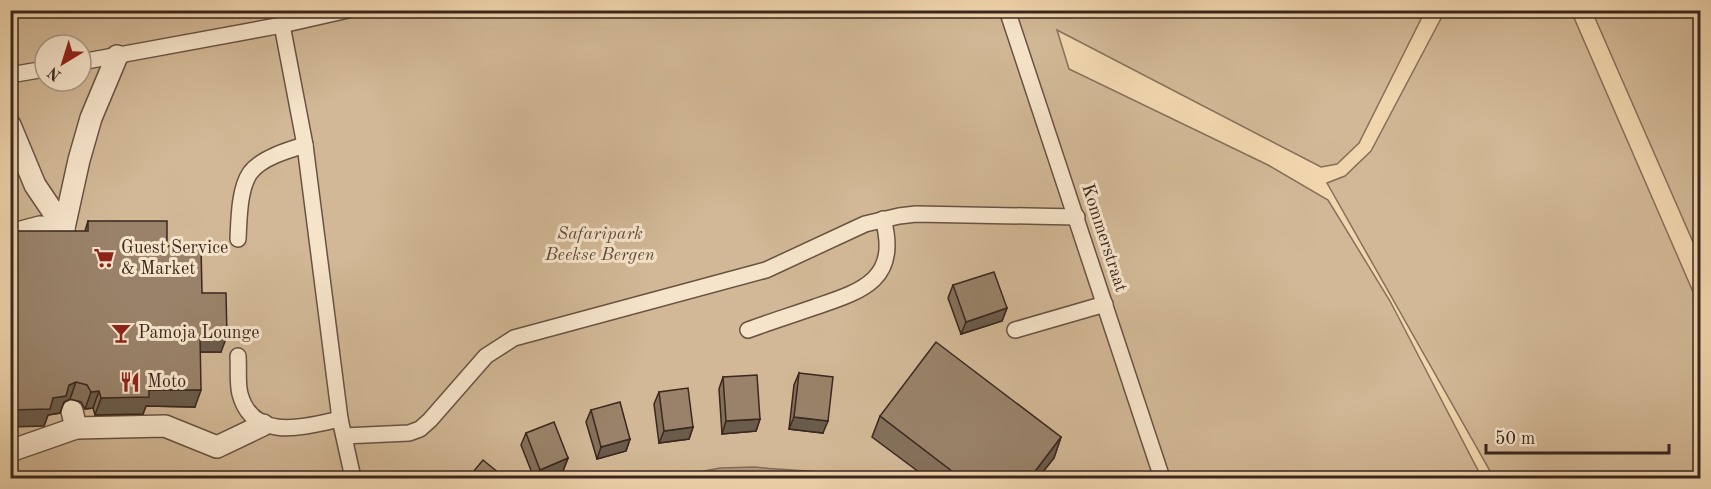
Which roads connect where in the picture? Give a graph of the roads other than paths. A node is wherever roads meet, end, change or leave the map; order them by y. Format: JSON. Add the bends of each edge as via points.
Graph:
{"nodes":[{"id":1,"x":348,"y":10,"type":"edge"},
{"id":2,"x":1007,"y":10,"type":"edge"},
{"id":3,"x":282,"y":25,"type":"junction"},
{"id":4,"x":117,"y":56,"type":"junction"},
{"id":5,"x":93,"y":60,"type":"edge"},
{"id":6,"x":33,"y":71,"type":"edge"},
{"id":7,"x":10,"y":75,"type":"edge"},
{"id":8,"x":10,"y":124,"type":"edge"},
{"id":9,"x":305,"y":145,"type":"junction"},
{"id":10,"x":1077,"y":217,"type":"junction"},
{"id":11,"x":884,"y":219,"type":"junction"},
{"id":12,"x":64,"y":228,"type":"junction"},
{"id":13,"x":10,"y":235,"type":"edge"},
{"id":14,"x":238,"y":238,"type":"dead end"},
{"id":15,"x":1105,"y":304,"type":"junction"},
{"id":16,"x":748,"y":330,"type":"dead end"},
{"id":17,"x":1015,"y":330,"type":"dead end"},
{"id":18,"x":238,"y":356,"type":"dead end"},
{"id":19,"x":340,"y":419,"type":"junction"},
{"id":20,"x":263,"y":425,"type":"junction"},
{"id":21,"x":344,"y":436,"type":"junction"},
{"id":22,"x":10,"y":451,"type":"edge"},
{"id":23,"x":353,"y":478,"type":"edge"},
{"id":24,"x":1162,"y":478,"type":"edge"}],
"edges":[{"from":1,"to":3,"type":"lane"},
{"from":2,"to":10,"type":"lane","name":"Kommerstraat"},
{"from":3,"to":4,"type":"lane"},
{"from":3,"to":9,"type":"lane"},
{"from":4,"to":5,"type":"lane"},
{"from":4,"to":12,"type":"street","via":[[91,118]]},
{"from":6,"to":7,"type":"lane"},
{"from":8,"to":12,"type":"street","via":[[35,185]]},
{"from":9,"to":14,"type":"lane","via":[[274,155],[250,173],[240,203]]},
{"from":9,"to":19,"type":"lane"},
{"from":10,"to":11,"type":"lane","via":[[916,214]]},
{"from":10,"to":15,"type":"lane","name":"Kommerstraat"},
{"from":11,"to":16,"type":"lane","via":[[889,240],[885,264],[857,292]]},
{"from":11,"to":21,"type":"lane","via":[[766,270],[514,338],[486,356],[420,429]]},
{"from":12,"to":13,"type":"street","via":[[40,227]]},
{"from":15,"to":17,"type":"lane"},
{"from":15,"to":24,"type":"lane","name":"Kommerstraat"},
{"from":18,"to":20,"type":"lane","via":[[239,392],[246,408]]},
{"from":19,"to":20,"type":"lane","via":[[295,429]]},
{"from":19,"to":21,"type":"lane"},
{"from":20,"to":22,"type":"street","via":[[217,447],[165,426],[74,419]]},
{"from":21,"to":23,"type":"lane"}]}
